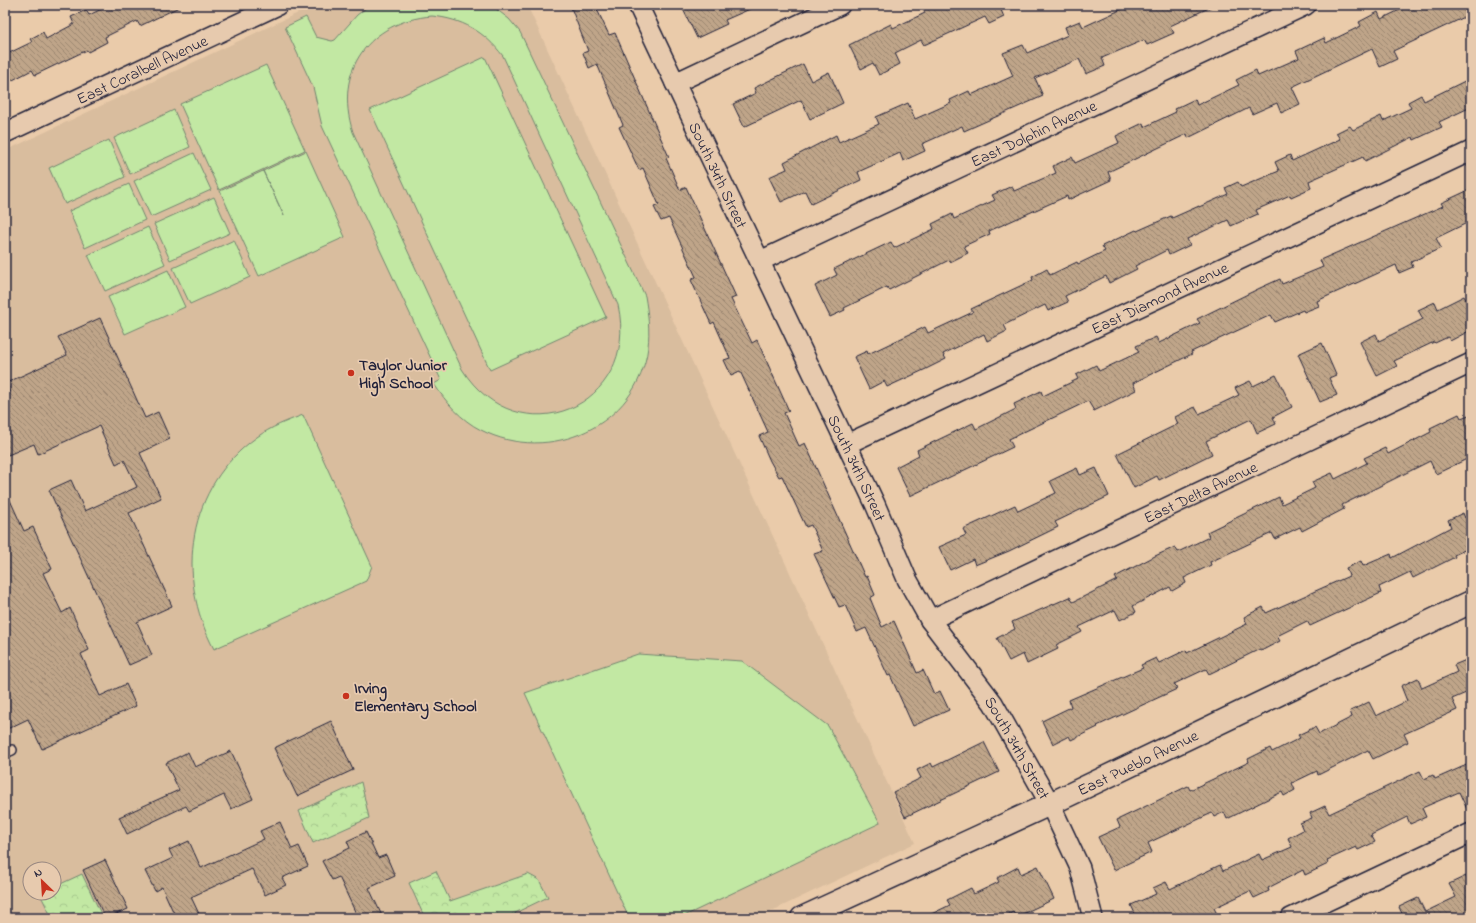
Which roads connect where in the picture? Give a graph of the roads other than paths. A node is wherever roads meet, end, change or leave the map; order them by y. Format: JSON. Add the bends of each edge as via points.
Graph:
{"nodes":[{"id":1,"x":278,"y":5,"type":"edge"},
{"id":2,"x":638,"y":5,"type":"edge"},
{"id":3,"x":840,"y":5,"type":"edge"},
{"id":4,"x":1306,"y":5,"type":"edge"},
{"id":5,"x":675,"y":83,"type":"junction"},
{"id":6,"x":5,"y":133,"type":"edge"},
{"id":7,"x":1471,"y":151,"type":"edge"},
{"id":8,"x":760,"y":261,"type":"junction"},
{"id":9,"x":1471,"y":363,"type":"edge"},
{"id":10,"x":847,"y":444,"type":"junction"},
{"id":11,"x":1471,"y":602,"type":"edge"},
{"id":12,"x":930,"y":620,"type":"junction"},
{"id":13,"x":1050,"y":804,"type":"junction"},
{"id":14,"x":1471,"y":833,"type":"edge"},
{"id":15,"x":802,"y":918,"type":"edge"},
{"id":16,"x":1093,"y":918,"type":"edge"},
{"id":17,"x":1291,"y":918,"type":"edge"}],
"edges":[{"from":1,"to":6,"type":"street","name":"East Coralbell Avenue"},
{"from":2,"to":5,"type":"street","name":"South 34th Street"},
{"from":3,"to":5,"type":"street"},
{"from":4,"to":8,"type":"street","name":"East Dolphin Avenue"},
{"from":5,"to":8,"type":"street","name":"South 34th Street"},
{"from":7,"to":10,"type":"street","name":"East Diamond Avenue"},
{"from":8,"to":10,"type":"street","name":"South 34th Street"},
{"from":9,"to":12,"type":"street","name":"East Delta Avenue"},
{"from":10,"to":12,"type":"street","name":"South 34th Street","via":[[907,580]]},
{"from":11,"to":13,"type":"street","name":"East Pueblo Avenue"},
{"from":12,"to":13,"type":"street","name":"South 34th Street","via":[[993,703]]},
{"from":13,"to":15,"type":"street","name":"East Pueblo Avenue"},
{"from":13,"to":16,"type":"street","name":"South 34th Street","via":[[1080,868]]},
{"from":14,"to":17,"type":"street"}]}
